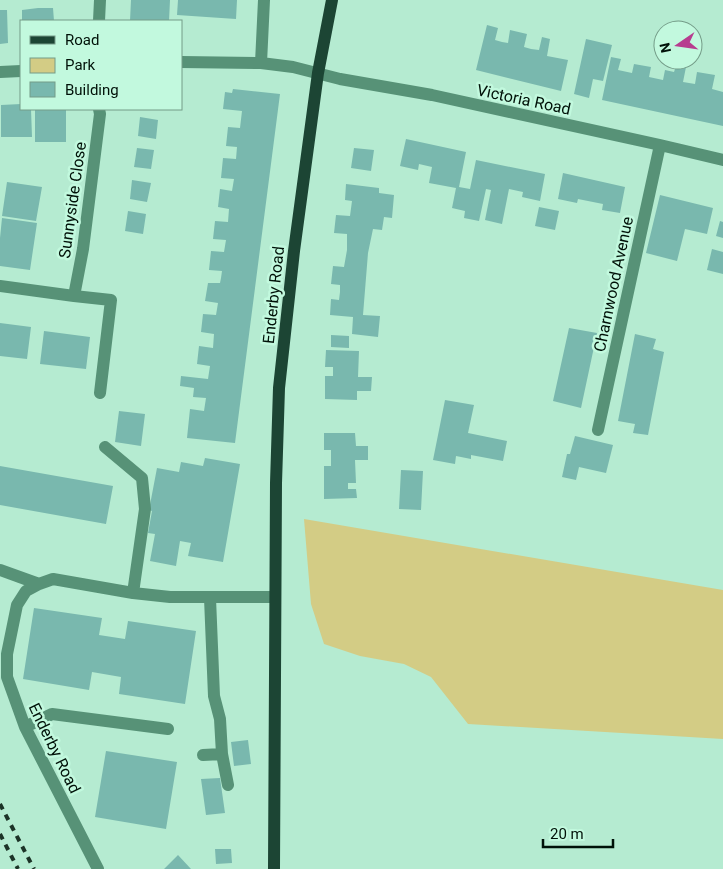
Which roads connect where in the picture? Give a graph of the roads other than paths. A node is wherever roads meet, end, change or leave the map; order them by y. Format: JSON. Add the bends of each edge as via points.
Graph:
{"nodes":[{"id":1,"x":100,"y":0,"type":"edge"},
{"id":2,"x":264,"y":0,"type":"edge"},
{"id":3,"x":332,"y":0,"type":"edge"},
{"id":4,"x":99,"y":20,"type":"edge"},
{"id":5,"x":182,"y":62,"type":"edge"},
{"id":6,"x":261,"y":63,"type":"junction"},
{"id":7,"x":0,"y":72,"type":"edge"},
{"id":8,"x":20,"y":72,"type":"edge"},
{"id":9,"x":318,"y":73,"type":"junction"},
{"id":10,"x":99,"y":110,"type":"edge"},
{"id":11,"x":660,"y":145,"type":"junction"},
{"id":12,"x":723,"y":160,"type":"edge"},
{"id":13,"x":0,"y":286,"type":"edge"},
{"id":14,"x":74,"y":296,"type":"junction"},
{"id":15,"x":100,"y":393,"type":"dead end"},
{"id":16,"x":598,"y":430,"type":"dead end"},
{"id":17,"x":105,"y":448,"type":"dead end"},
{"id":18,"x":0,"y":570,"type":"edge"},
{"id":19,"x":39,"y":584,"type":"junction"},
{"id":20,"x":134,"y":593,"type":"junction"},
{"id":21,"x":275,"y":597,"type":"junction"},
{"id":22,"x":210,"y":598,"type":"junction"},
{"id":23,"x":3,"y":653,"type":"edge"},
{"id":24,"x":24,"y":728,"type":"junction"},
{"id":25,"x":168,"y":729,"type":"dead end"},
{"id":26,"x":222,"y":754,"type":"junction"},
{"id":27,"x":203,"y":755,"type":"dead end"},
{"id":28,"x":228,"y":785,"type":"dead end"},
{"id":29,"x":98,"y":869,"type":"edge"},
{"id":30,"x":274,"y":869,"type":"edge"}],
"edges":[{"from":1,"to":4,"type":"street"},
{"from":2,"to":6,"type":"street"},
{"from":3,"to":9,"type":"main road","name":"Enderby Road"},
{"from":5,"to":6,"type":"street","name":"Victoria Road"},
{"from":6,"to":9,"type":"street","name":"Victoria Road"},
{"from":7,"to":8,"type":"street"},
{"from":9,"to":11,"type":"street","name":"Victoria Road"},
{"from":9,"to":21,"type":"main road","name":"Enderby Road","via":[[294,251],[280,388]]},
{"from":10,"to":14,"type":"street","name":"Sunnyside Close","via":[[83,250]]},
{"from":11,"to":12,"type":"street","name":"Victoria Road"},
{"from":11,"to":16,"type":"street","name":"Charnwood Avenue"},
{"from":13,"to":14,"type":"street"},
{"from":14,"to":15,"type":"street","via":[[111,300]]},
{"from":17,"to":20,"type":"street","via":[[142,478],[145,510]]},
{"from":18,"to":19,"type":"street"},
{"from":19,"to":20,"type":"street","via":[[53,579]]},
{"from":19,"to":23,"type":"street","name":"Enderby Road","via":[[26,591],[17,605]]},
{"from":20,"to":22,"type":"street"},
{"from":21,"to":22,"type":"street"},
{"from":21,"to":30,"type":"main road","name":"Enderby Road"},
{"from":22,"to":26,"type":"street","via":[[214,696],[222,733]]},
{"from":23,"to":24,"type":"street","name":"Enderby Road","via":[[7,677]]},
{"from":24,"to":25,"type":"street","via":[[52,714]]},
{"from":24,"to":29,"type":"street","name":"Enderby Road"},
{"from":26,"to":27,"type":"street"},
{"from":26,"to":28,"type":"street"}]}
